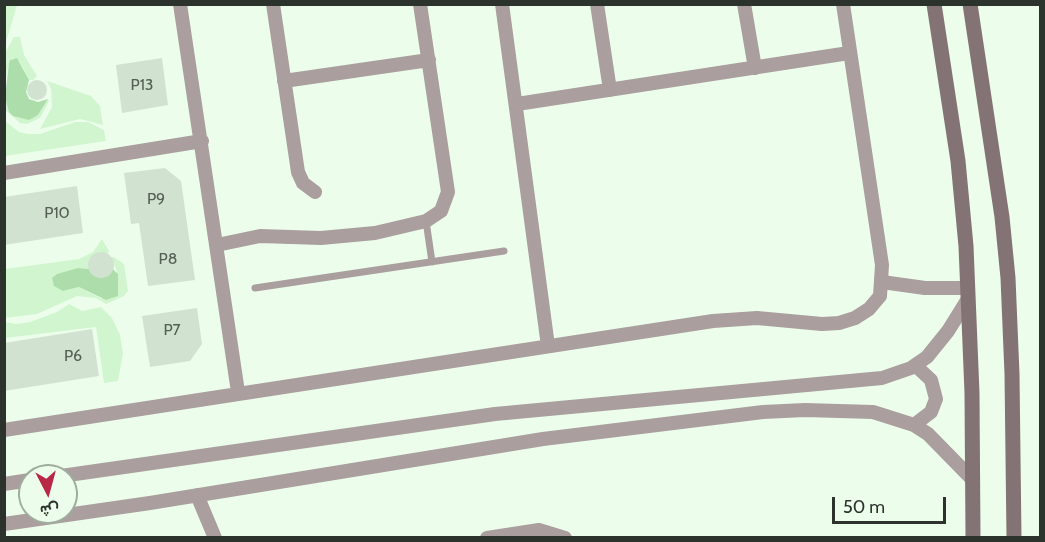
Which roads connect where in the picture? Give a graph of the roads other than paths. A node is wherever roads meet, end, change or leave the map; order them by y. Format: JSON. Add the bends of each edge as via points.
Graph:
{"nodes":[{"id":1,"x":180,"y":4,"type":"edge"},
{"id":2,"x":273,"y":4,"type":"edge"},
{"id":3,"x":420,"y":4,"type":"edge"},
{"id":4,"x":502,"y":4,"type":"edge"},
{"id":5,"x":597,"y":4,"type":"edge"},
{"id":6,"x":744,"y":4,"type":"edge"},
{"id":7,"x":843,"y":4,"type":"edge"},
{"id":8,"x":934,"y":4,"type":"edge"},
{"id":9,"x":970,"y":4,"type":"edge"},
{"id":10,"x":849,"y":53,"type":"junction"},
{"id":11,"x":429,"y":60,"type":"junction"},
{"id":12,"x":755,"y":68,"type":"junction"},
{"id":13,"x":284,"y":81,"type":"junction"},
{"id":14,"x":610,"y":90,"type":"junction"},
{"id":15,"x":517,"y":104,"type":"junction"},
{"id":16,"x":202,"y":141,"type":"junction"},
{"id":17,"x":4,"y":172,"type":"edge"},
{"id":18,"x":315,"y":192,"type":"dead end"},
{"id":19,"x":426,"y":221,"type":"junction"},
{"id":20,"x":217,"y":245,"type":"junction"},
{"id":21,"x":504,"y":251,"type":"dead end"},
{"id":22,"x":432,"y":261,"type":"junction"},
{"id":23,"x":882,"y":282,"type":"junction"},
{"id":24,"x":255,"y":288,"type":"dead end"},
{"id":25,"x":968,"y":293,"type":"junction"},
{"id":26,"x":548,"y":346,"type":"junction"},
{"id":27,"x":916,"y":366,"type":"junction"},
{"id":28,"x":238,"y":392,"type":"junction"},
{"id":29,"x":914,"y":425,"type":"junction"},
{"id":30,"x":4,"y":430,"type":"edge"},
{"id":31,"x":78,"y":474,"type":"edge"},
{"id":32,"x":973,"y":480,"type":"junction"},
{"id":33,"x":197,"y":495,"type":"junction"},
{"id":34,"x":4,"y":524,"type":"edge"},
{"id":35,"x":215,"y":537,"type":"edge"},
{"id":36,"x":487,"y":537,"type":"edge"},
{"id":37,"x":565,"y":537,"type":"edge"},
{"id":38,"x":973,"y":537,"type":"edge"},
{"id":39,"x":1014,"y":537,"type":"edge"}],
"edges":[{"from":1,"to":16,"type":"street"},
{"from":2,"to":13,"type":"street"},
{"from":3,"to":11,"type":"street"},
{"from":4,"to":15,"type":"street"},
{"from":5,"to":14,"type":"street"},
{"from":6,"to":12,"type":"street"},
{"from":7,"to":10,"type":"street"},
{"from":8,"to":25,"type":"main road","via":[[958,161]]},
{"from":9,"to":39,"type":"main road","via":[[1008,278]]},
{"from":10,"to":12,"type":"street"},
{"from":10,"to":23,"type":"street","via":[[881,254]]},
{"from":11,"to":13,"type":"street"},
{"from":11,"to":19,"type":"street","via":[[448,192],[441,211]]},
{"from":12,"to":14,"type":"street"},
{"from":13,"to":18,"type":"street","via":[[298,172],[303,183]]},
{"from":14,"to":15,"type":"street"},
{"from":15,"to":26,"type":"street"},
{"from":16,"to":17,"type":"street"},
{"from":16,"to":20,"type":"street"},
{"from":19,"to":20,"type":"street","via":[[347,237],[260,236]]},
{"from":19,"to":22,"type":"lane"},
{"from":20,"to":28,"type":"street"},
{"from":21,"to":22,"type":"lane"},
{"from":22,"to":24,"type":"lane"},
{"from":23,"to":25,"type":"street"},
{"from":23,"to":26,"type":"street","via":[[880,296],[869,309],[839,323],[757,318],[713,321]]},
{"from":25,"to":27,"type":"street","via":[[937,346]]},
{"from":25,"to":32,"type":"main road"},
{"from":26,"to":28,"type":"street"},
{"from":27,"to":29,"type":"street","via":[[931,380],[936,399],[931,412]]},
{"from":27,"to":31,"type":"street","via":[[871,380],[495,414]]},
{"from":28,"to":30,"type":"street"},
{"from":29,"to":32,"type":"street"},
{"from":29,"to":33,"type":"street","via":[[860,411],[763,412],[543,439]]},
{"from":32,"to":38,"type":"main road"},
{"from":33,"to":34,"type":"street"},
{"from":33,"to":35,"type":"street"},
{"from":36,"to":37,"type":"street","via":[[539,530]]}]}
